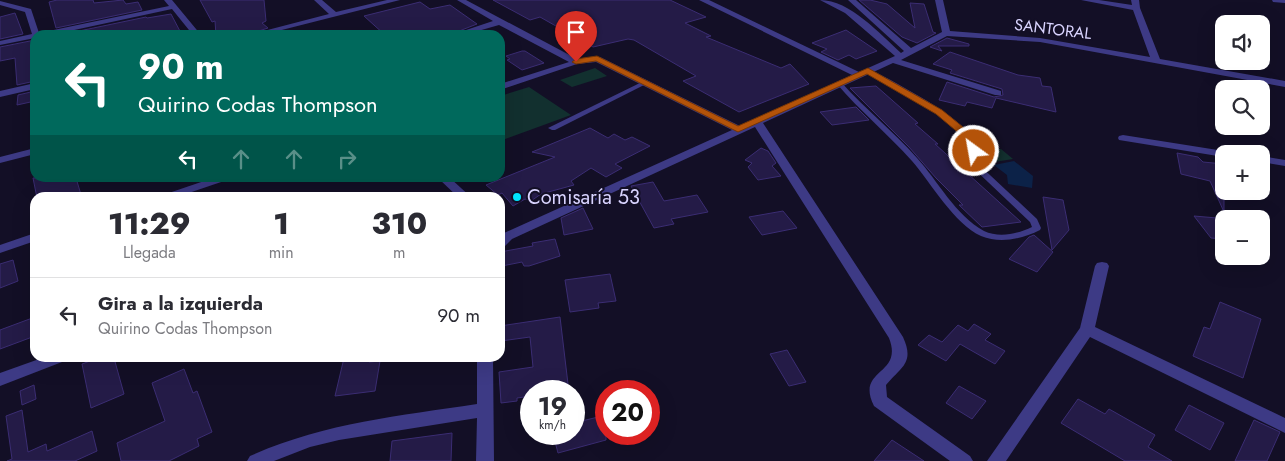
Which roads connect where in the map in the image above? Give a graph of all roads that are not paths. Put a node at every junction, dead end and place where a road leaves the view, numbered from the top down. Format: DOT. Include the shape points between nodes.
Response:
graph roads {
  1 [pos="318,0"];
  2 [pos="396,0"];
  3 [pos="461,0"];
  4 [pos="703,0"];
  5 [pos="824,0"];
  6 [pos="852,0"];
  7 [pos="939,0"];
  8 [pos="1085,0"];
  9 [pos="1276,0"];
  10 [pos="1285,1"];
  11 [pos="0,4"];
  12 [pos="171,4"];
  13 [pos="1136,4"];
  14 [pos="335,15"];
  15 [pos="500,22"];
  16 [pos="35,30"];
  17 [pos="59,30"];
  18 [pos="193,30"];
  19 [pos="273,30"];
  20 [pos="472,30"];
  21 [pos="946,33"];
  22 [pos="30,37"];
  23 [pos="0,43"];
  24 [pos="901,56"];
  25 [pos="1156,61"];
  26 [pos="576,62"];
  27 [pos="863,73"];
  28 [pos="646,82"];
  29 [pos="839,83"];
  30 [pos="1285,84"];
  31 [pos="505,85"];
  32 [pos="30,87"];
  33 [pos="998,93"];
  34 [pos="0,94"];
  35 [pos="757,121"];
  36 [pos="552,128"];
  37 [pos="738,129"];
  38 [pos="1123,138"];
  39 [pos="30,152"];
  40 [pos="1215,153"];
  41 [pos="0,160"];
  42 [pos="1270,160"];
  43 [pos="1285,163"];
  44 [pos="210,182"];
  45 [pos="448,182"];
  46 [pos="179,192"];
  47 [pos="459,192"];
  48 [pos="505,235"];
  49 [pos="30,239"];
  50 [pos="0,249"];
  51 [pos="1102,266"];
  52 [pos="1087,329"];
  53 [pos="47,362"];
  54 [pos="485,362"];
  55 [pos="0,380"];
  56 [pos="485,410"];
  57 [pos="1285,426"];
  58 [pos="256,461"];
  59 [pos="485,461"];
  60 [pos="964,461"];
  61 [pos="996,461"];
  1 -- 14 [label="street"];
  2 -- 14 [label="street"];
  3 -- 15 [label="street"];
  4 -- 27 [label="street"];
  5 -- 24 [label="street" via="848,11"];
  6 -- 24 [label="street"];
  7 -- 21 [label="street"];
  8 -- 13 [label="street"];
  9 -- 10 [label="street"];
  11 -- 16 [label="street" via="28,11"];
  12 -- 17 [label="street"];
  12 -- 18 [label="street"];
  13 -- 25 [label="street"];
  14 -- 19 [label="street"];
  15 -- 20 [label="street"];
  15 -- 26 [label="street"];
  21 -- 24 [label="street"];
  21 -- 25 [label="street, SANTORAL" via="1040,40"];
  22 -- 23 [label="street"];
  24 -- 27 [label="street"];
  24 -- 33 [label="street"];
  25 -- 30 [label="street, SANTORAL"];
  26 -- 28 [label="street" via="597,59"];
  26 -- 31 [label="street"];
  27 -- 29 [label="street"];
  27 -- 29 [label="lane" via="939,112 971,138 976,145 970,158 972,162 1034,221 1037,228 1028,234 997,237 983,234 968,224 914,158"];
  28 -- 36 [label="lane"];
  28 -- 37 [label="street"];
  29 -- 35 [label="street"];
  32 -- 34 [label="street"];
  35 -- 37 [label="street"];
  35 -- 60 [label="street" via="896,337 901,352 899,362 879,382 876,391 880,401"];
  37 -- 48 [label="street"];
  38 -- 40 [label="street"];
  39 -- 41 [label="street"];
  42 -- 43 [label="street"];
  44 -- 46 [label="street"];
  45 -- 47 [label="street"];
  49 -- 50 [label="street"];
  51 -- 52 [label="street"];
  52 -- 57 [label="street"];
  52 -- 61 [label="street"];
  53 -- 55 [label="street"];
  54 -- 56 [label="street"];
  56 -- 58 [label="street" via="324,435"];
  56 -- 59 [label="street"];
}
